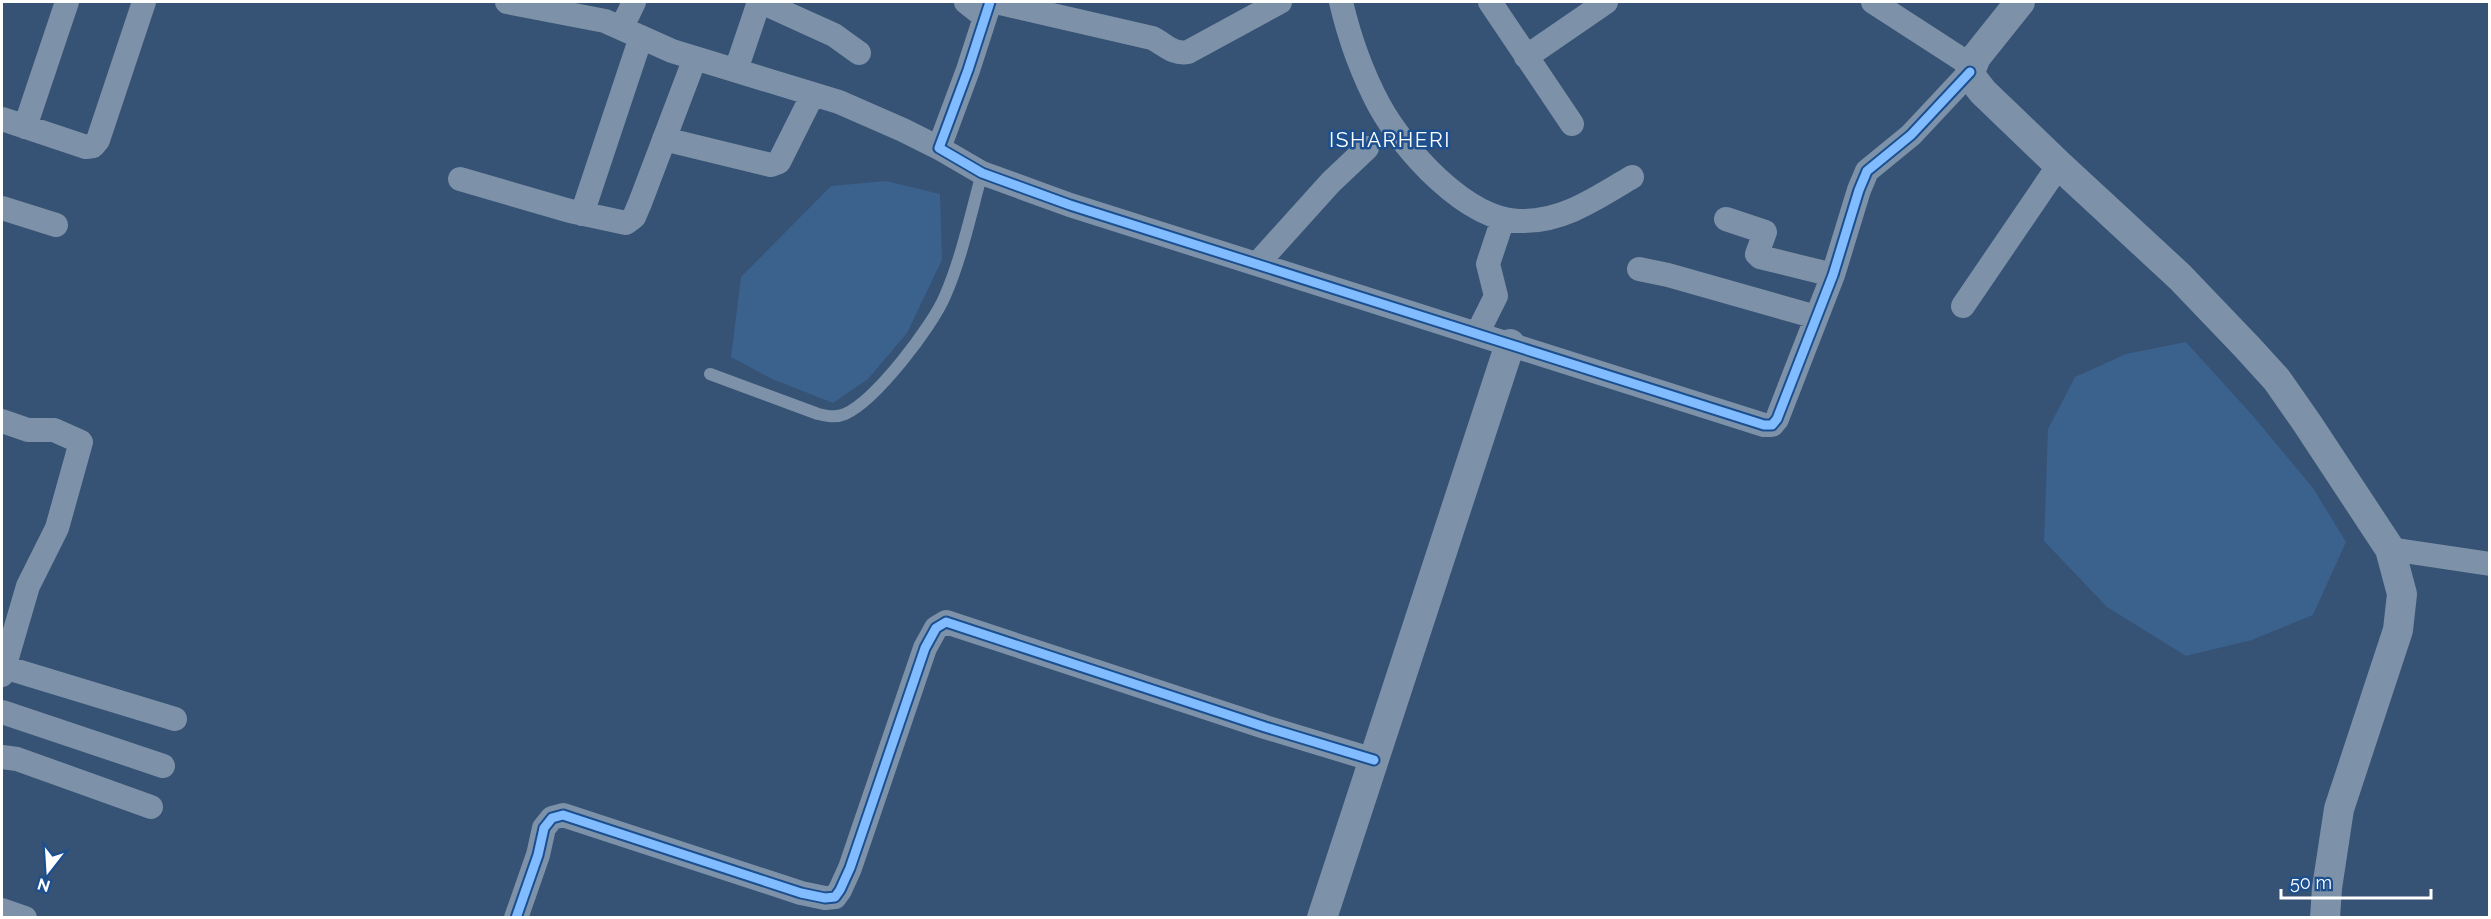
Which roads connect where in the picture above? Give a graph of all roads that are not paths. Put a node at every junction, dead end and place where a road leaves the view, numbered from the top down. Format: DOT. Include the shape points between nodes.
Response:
graph roads {
  1 [pos="67,2"];
  2 [pos="144,2"];
  3 [pos="507,2"];
  4 [pos="760,2"];
  5 [pos="966,2"];
  6 [pos="1280,2"];
  7 [pos="1341,2"];
  8 [pos="1490,2"];
  9 [pos="1606,2"];
  10 [pos="1873,2"];
  11 [pos="2020,2"];
  12 [pos="991,7"];
  13 [pos="630,16"];
  14 [pos="859,53"];
  15 [pos="1526,57"];
  16 [pos="695,58"];
  17 [pos="1971,69"];
  18 [pos="736,70"];
  19 [pos="813,94"];
  20 [pos="2,119"];
  21 [pos="1572,124"];
  22 [pos="25,127"];
  23 [pos="664,139"];
  24 [pos="939,148"];
  25 [pos="1367,148"];
  26 [pos="2059,165"];
  27 [pos="982,172"];
  28 [pos="1632,177"];
  29 [pos="460,179"];
  30 [pos="2,208"];
  31 [pos="582,214"];
  32 [pos="1503,219"];
  33 [pos="1726,219"];
  34 [pos="56,225"];
  35 [pos="1257,264"];
  36 [pos="1639,269"];
  37 [pos="1833,275"];
  38 [pos="1963,306"];
  39 [pos="1816,317"];
  40 [pos="1477,334"];
  41 [pos="1510,344"];
  42 [pos="710,374"];
  43 [pos="4,429"];
  44 [pos="2390,549"];
  45 [pos="2490,564"];
  46 [pos="3,671"];
  47 [pos="2,712"];
  48 [pos="175,719"];
  49 [pos="2,757"];
  50 [pos="1374,760"];
  51 [pos="163,766"];
  52 [pos="151,807"];
  53 [pos="2,910"];
  54 [pos="25,918"];
  55 [pos="516,918"];
  56 [pos="1322,918"];
  57 [pos="2325,918"];
  1 -- 22 [label="street"];
  2 -- 22 [label="street" via="93,146"];
  3 -- 13 [label="street" via="605,21"];
  4 -- 14 [label="street" via="834,34"];
  4 -- 18 [label="street"];
  5 -- 12 [label="street"];
  6 -- 12 [label="street" via="1181,54 1152,38"];
  7 -- 32 [label="street" via="1346,25 1379,105 1407,143 1433,175 1464,201"];
  8 -- 15 [label="street"];
  9 -- 15 [label="street"];
  10 -- 17 [label="street"];
  11 -- 17 [label="street" via="1976,57"];
  12 -- 24 [label="street"];
  13 -- 16 [label="street" via="672,51"];
  13 -- 31 [label="street"];
  15 -- 21 [label="street"];
  16 -- 18 [label="street"];
  16 -- 23 [label="street"];
  17 -- 26 [label="street" via="1972,78 1983,92"];
  17 -- 37 [label="street" via="1911,135 1867,171"];
  18 -- 19 [label="street"];
  19 -- 23 [label="street" via="779,162 771,165"];
  19 -- 24 [label="street" via="878,118"];
  20 -- 22 [label="street"];
  23 -- 31 [label="street" via="634,217 626,223"];
  24 -- 27 [label="street"];
  25 -- 35 [label="street"];
  26 -- 38 [label="street"];
  26 -- 44 [label="street" via="2180,278 2270,371"];
  27 -- 35 [label="street" via="1070,205"];
  27 -- 42 [label="lane" via="945,297 915,345 878,388 846,414 818,414"];
  28 -- 32 [label="street" via="1581,208 1549,219"];
  29 -- 31 [label="street"];
  30 -- 34 [label="street"];
  32 -- 40 [label="street" via="1488,264 1496,296"];
  33 -- 37 [label="street" via="1766,232 1758,250 1760,257"];
  35 -- 40 [label="street"];
  36 -- 39 [label="street"];
  37 -- 39 [label="street"];
  39 -- 41 [label="street" via="1777,419 1764,426"];
  40 -- 41 [label="street"];
  41 -- 50 [label="street"];
  43 -- 46 [label="street" via="61,432 77,438 81,446 57,528 28,586"];
  44 -- 45 [label="street"];
  44 -- 57 [label="street" via="2402,594 2398,630 2339,810"];
  46 -- 48 [label="street"];
  47 -- 51 [label="street"];
  49 -- 52 [label="street"];
  50 -- 55 [label="street" via="946,622 936,628 925,648 849,868 835,897 801,893 563,815 552,818 544,828"];
  50 -- 56 [label="street"];
  53 -- 54 [label="street"];
}
